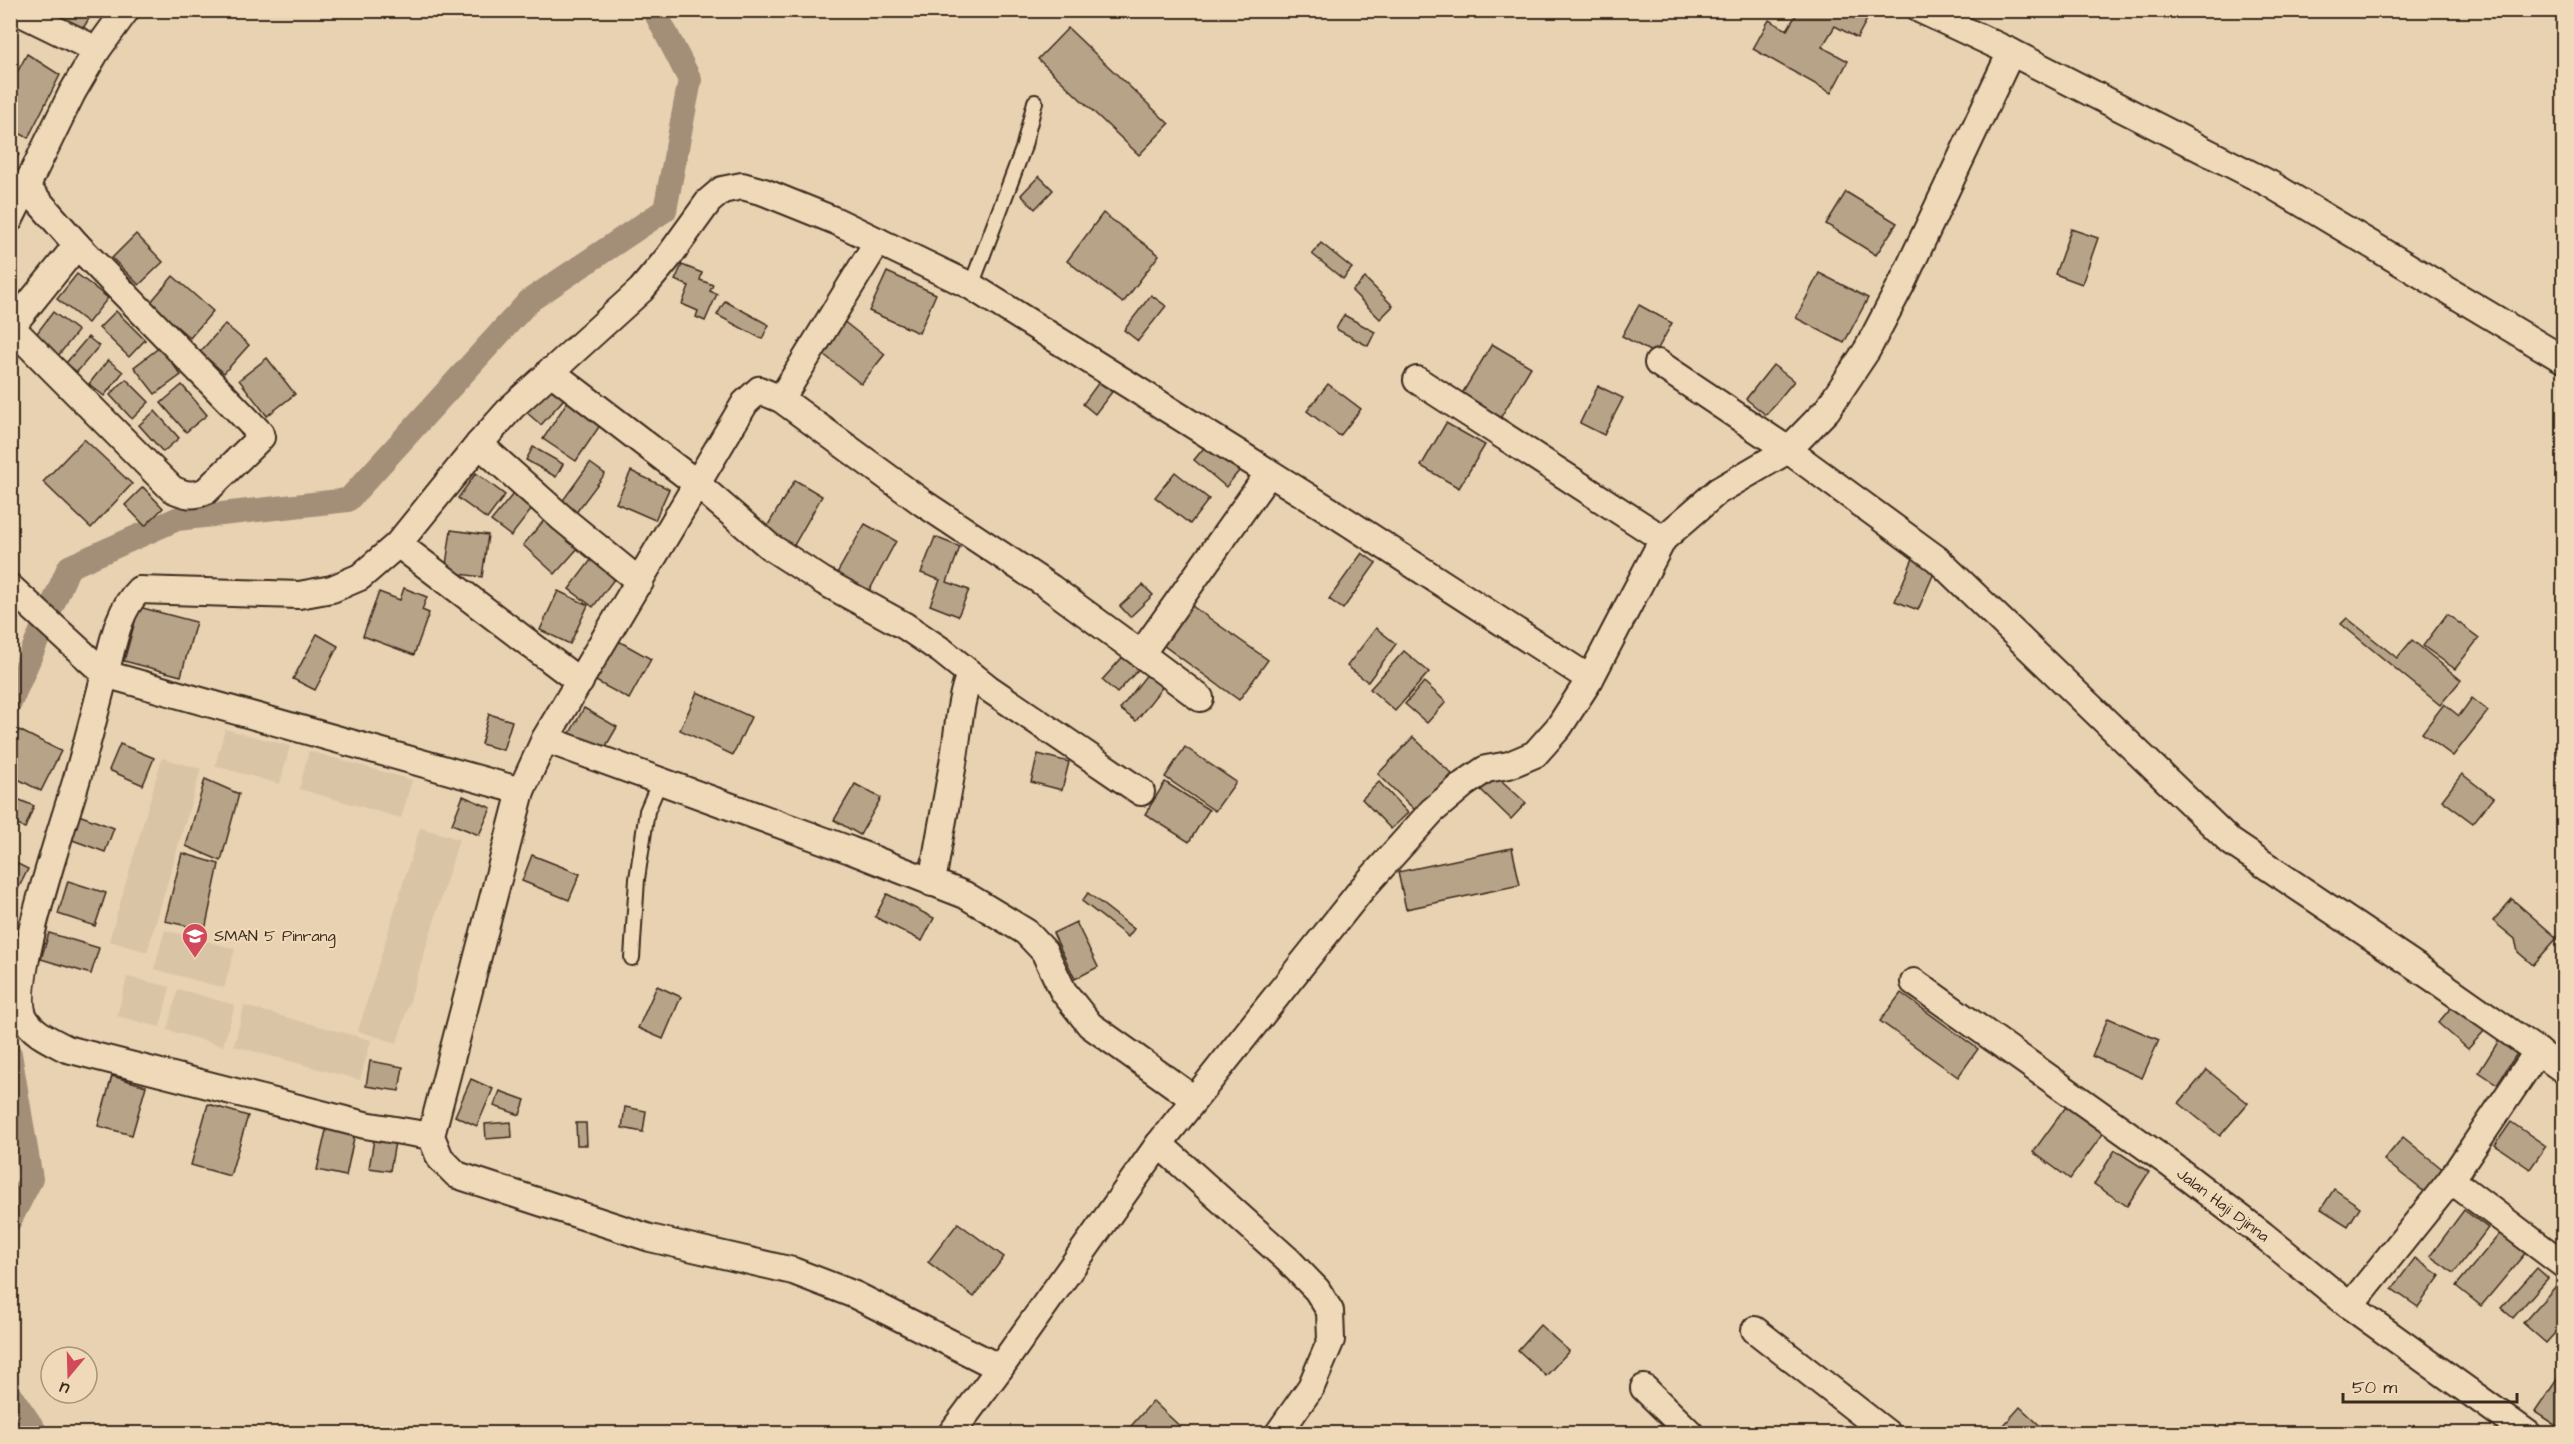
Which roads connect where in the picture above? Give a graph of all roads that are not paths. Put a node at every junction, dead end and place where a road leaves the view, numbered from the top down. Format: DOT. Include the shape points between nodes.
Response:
graph roads {
  1 [pos="15,10"];
  2 [pos="126,10"];
  3 [pos="1921,10"];
  4 [pos="97,50"];
  5 [pos="2011,52"];
  6 [pos="1035,102"];
  7 [pos="26,188"];
  8 [pos="10,219"];
  9 [pos="878,241"];
  10 [pos="77,245"];
  11 [pos="970,286"];
  12 [pos="11,328"];
  13 [pos="2564,360"];
  14 [pos="1658,363"];
  15 [pos="550,371"];
  16 [pos="1417,380"];
  17 [pos="781,399"];
  18 [pos="479,444"];
  19 [pos="1788,450"];
  20 [pos="1269,473"];
  21 [pos="696,483"];
  22 [pos="1663,539"];
  23 [pos="398,544"];
  24 [pos="640,582"];
  25 [pos="10,587"];
  26 [pos="1141,654"];
  27 [pos="105,674"];
  28 [pos="970,674"];
  29 [pos="1590,679"];
  30 [pos="580,682"];
  31 [pos="1200,698"];
  32 [pos="545,740"];
  33 [pos="660,781"];
  34 [pos="521,791"];
  35 [pos="1141,792"];
  36 [pos="932,883"];
  37 [pos="632,958"];
  38 [pos="1914,982"];
  39 [pos="2538,1051"];
  40 [pos="2564,1070"];
  41 [pos="1194,1100"];
  42 [pos="431,1136"];
  43 [pos="1159,1144"];
  44 [pos="2451,1180"];
  45 [pos="2564,1265"];
  46 [pos="2350,1306"];
  47 [pos="1755,1330"];
  48 [pos="1000,1368"];
  49 [pos="1644,1389"];
  50 [pos="951,1434"];
  51 [pos="1278,1434"];
  52 [pos="1691,1434"];
  53 [pos="1888,1434"];
  54 [pos="2528,1434"];
  1 -- 4 [label="street"];
  2 -- 4 [label="street"];
  3 -- 5 [label="street"];
  4 -- 7 [label="street"];
  5 -- 13 [label="street" via="2270,184"];
  5 -- 19 [label="street" via="1867,350 1827,410"];
  6 -- 11 [label="lane" via="1023,149"];
  7 -- 8 [label="street"];
  7 -- 10 [label="street"];
  9 -- 11 [label="street"];
  9 -- 15 [label="street" via="764,192 742,186 722,190 708,201 641,290"];
  9 -- 17 [label="street"];
  10 -- 12 [label="street"];
  10 -- 12 [label="street" via="261,433 258,442 206,491 185,495 172,489"];
  11 -- 20 [label="street"];
  14 -- 19 [label="street"];
  15 -- 18 [label="street"];
  15 -- 21 [label="street"];
  16 -- 22 [label="street"];
  17 -- 21 [label="street" via="759,390 752,395"];
  17 -- 26 [label="street"];
  18 -- 23 [label="street"];
  18 -- 24 [label="street"];
  19 -- 22 [label="street" via="1718,491"];
  19 -- 39 [label="street" via="1937,559 2231,842"];
  20 -- 26 [label="street"];
  20 -- 29 [label="street"];
  21 -- 24 [label="street"];
  21 -- 28 [label="street" via="769,546 905,626"];
  22 -- 29 [label="street"];
  23 -- 27 [label="street" via="360,577 332,589 299,595 139,590 120,618"];
  23 -- 30 [label="street"];
  24 -- 30 [label="street"];
  25 -- 27 [label="street"];
  26 -- 31 [label="street"];
  27 -- 34 [label="street"];
  27 -- 42 [label="street" via="36,916 20,995 24,1017 42,1037 67,1049 365,1125"];
  28 -- 35 [label="street"];
  28 -- 36 [label="street" via="957,725"];
  29 -- 41 [label="street" via="1559,727 1535,754 1486,769 1432,811 1361,890"];
  30 -- 32 [label="street"];
  32 -- 33 [label="street"];
  32 -- 34 [label="street"];
  33 -- 36 [label="street"];
  33 -- 37 [label="lane" via="647,811 637,879"];
  34 -- 42 [label="street"];
  36 -- 41 [label="street" via="965,895 1026,932 1044,951 1063,991 1090,1025"];
  38 -- 46 [label="street, Jalan Haji Djinna" via="2170,1164"];
  39 -- 40 [label="street"];
  39 -- 44 [label="street"];
  41 -- 43 [label="street"];
  42 -- 48 [label="street" via="440,1158 457,1174 650,1238 793,1271 855,1295"];
  43 -- 48 [label="street"];
  43 -- 51 [label="street" via="1289,1261 1317,1290 1330,1311 1331,1340 1311,1387"];
  44 -- 45 [label="street"];
  44 -- 46 [label="street"];
  46 -- 54 [label="street, Jalan Haji Djinna"];
  47 -- 53 [label="street"];
  48 -- 50 [label="street"];
  49 -- 52 [label="street"];
}
